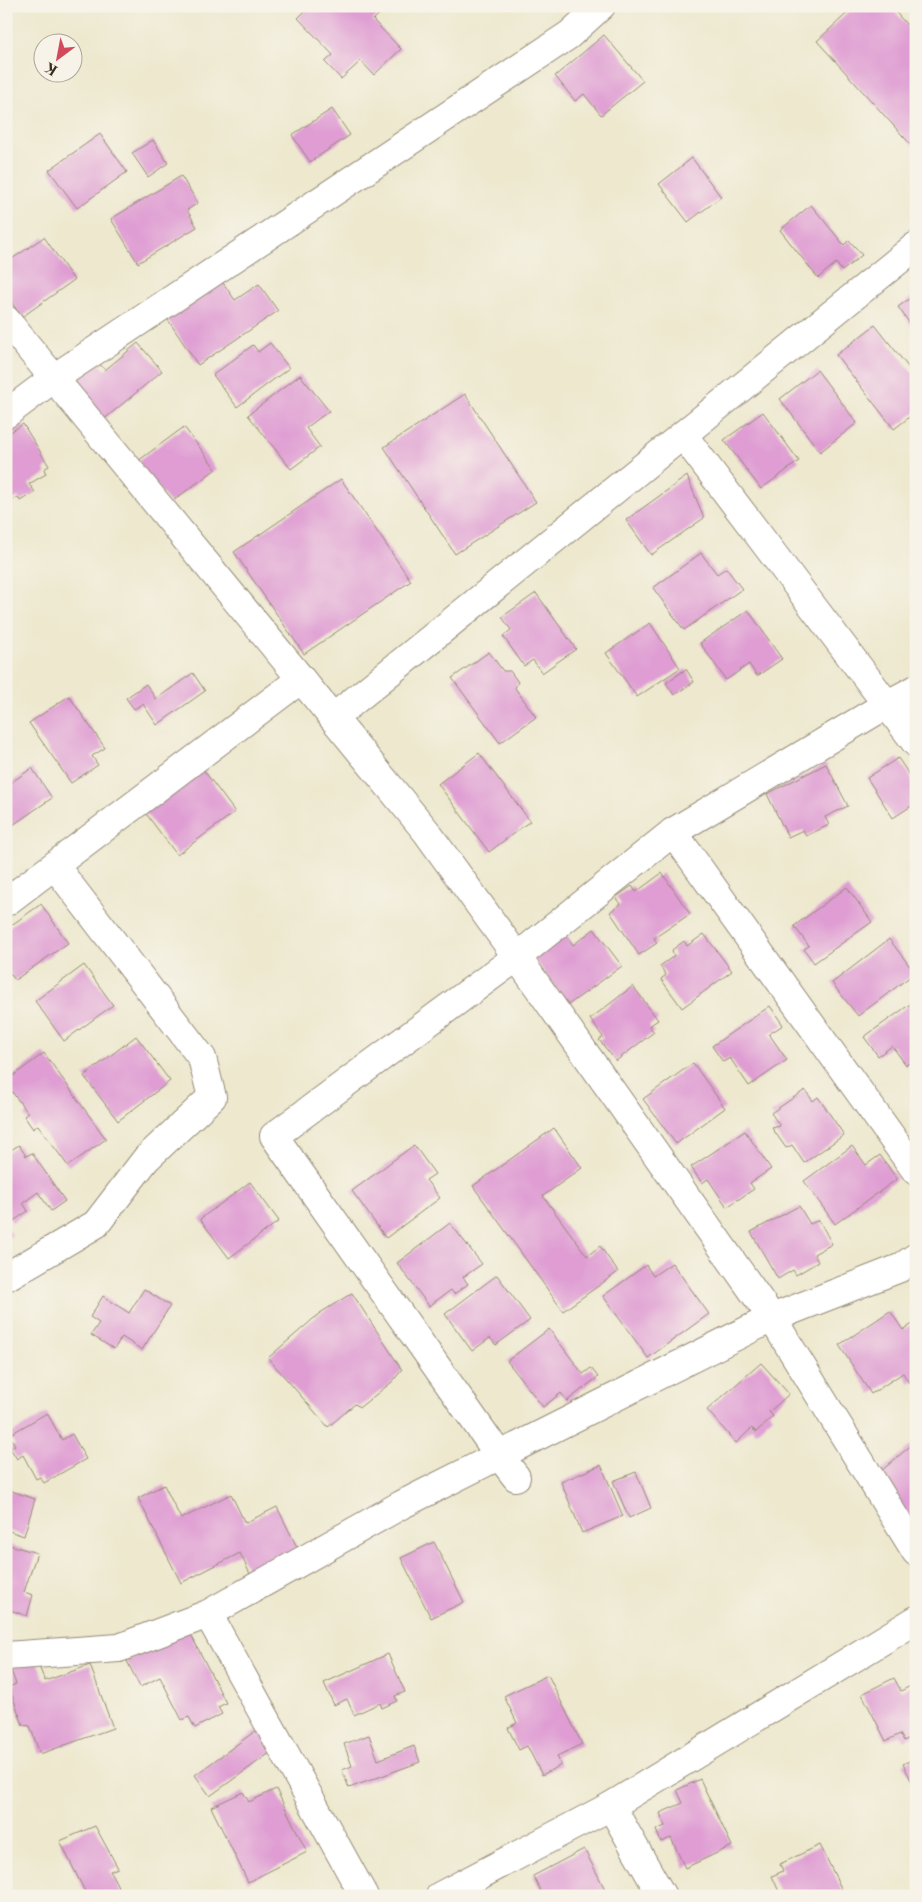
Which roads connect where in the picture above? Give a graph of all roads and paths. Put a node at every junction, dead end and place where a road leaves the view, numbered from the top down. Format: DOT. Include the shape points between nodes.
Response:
graph roads {
  1 [pos="601,6"];
  2 [pos="916,246"];
  3 [pos="6,320"];
  4 [pos="54,378"];
  5 [pos="6,414"];
  6 [pos="683,435"];
  7 [pos="301,679"];
  8 [pos="916,689"];
  9 [pos="886,705"];
  10 [pos="333,718"];
  11 [pos="916,743"];
  12 [pos="673,832"];
  13 [pos="55,866"];
  14 [pos="6,902"];
  15 [pos="517,957"];
  16 [pos="916,1171"];
  17 [pos="916,1257"];
  18 [pos="6,1277"];
  19 [pos="772,1318"];
  20 [pos="499,1456"];
  21 [pos="516,1476"];
  22 [pos="916,1552"];
  23 [pos="208,1614"];
  24 [pos="916,1620"];
  25 [pos="6,1656"];
  26 [pos="611,1806"];
  27 [pos="364,1896"];
  28 [pos="440,1896"];
  29 [pos="662,1896"];
  1 -- 4 [label="street" via="569,35"];
  2 -- 6 [label="street"];
  3 -- 4 [label="street"];
  4 -- 5 [label="street"];
  4 -- 7 [label="street"];
  6 -- 9 [label="street"];
  6 -- 10 [label="street"];
  7 -- 10 [label="street"];
  7 -- 13 [label="street"];
  8 -- 9 [label="street"];
  9 -- 11 [label="street"];
  9 -- 12 [label="street"];
  10 -- 15 [label="street" via="426,831"];
  12 -- 15 [label="street"];
  12 -- 16 [label="street"];
  13 -- 14 [label="street"];
  13 -- 18 [label="street" via="202,1058 212,1097 146,1159 96,1224"];
  15 -- 19 [label="street"];
  15 -- 20 [label="street" via="274,1136"];
  17 -- 19 [label="street" via="900,1268"];
  19 -- 20 [label="street"];
  19 -- 22 [label="street"];
  20 -- 21 [label="street"];
  20 -- 23 [label="street" via="401,1505"];
  23 -- 25 [label="street" via="119,1648"];
  23 -- 27 [label="street"];
  24 -- 26 [label="street"];
  26 -- 28 [label="street"];
  26 -- 29 [label="street"];
}
